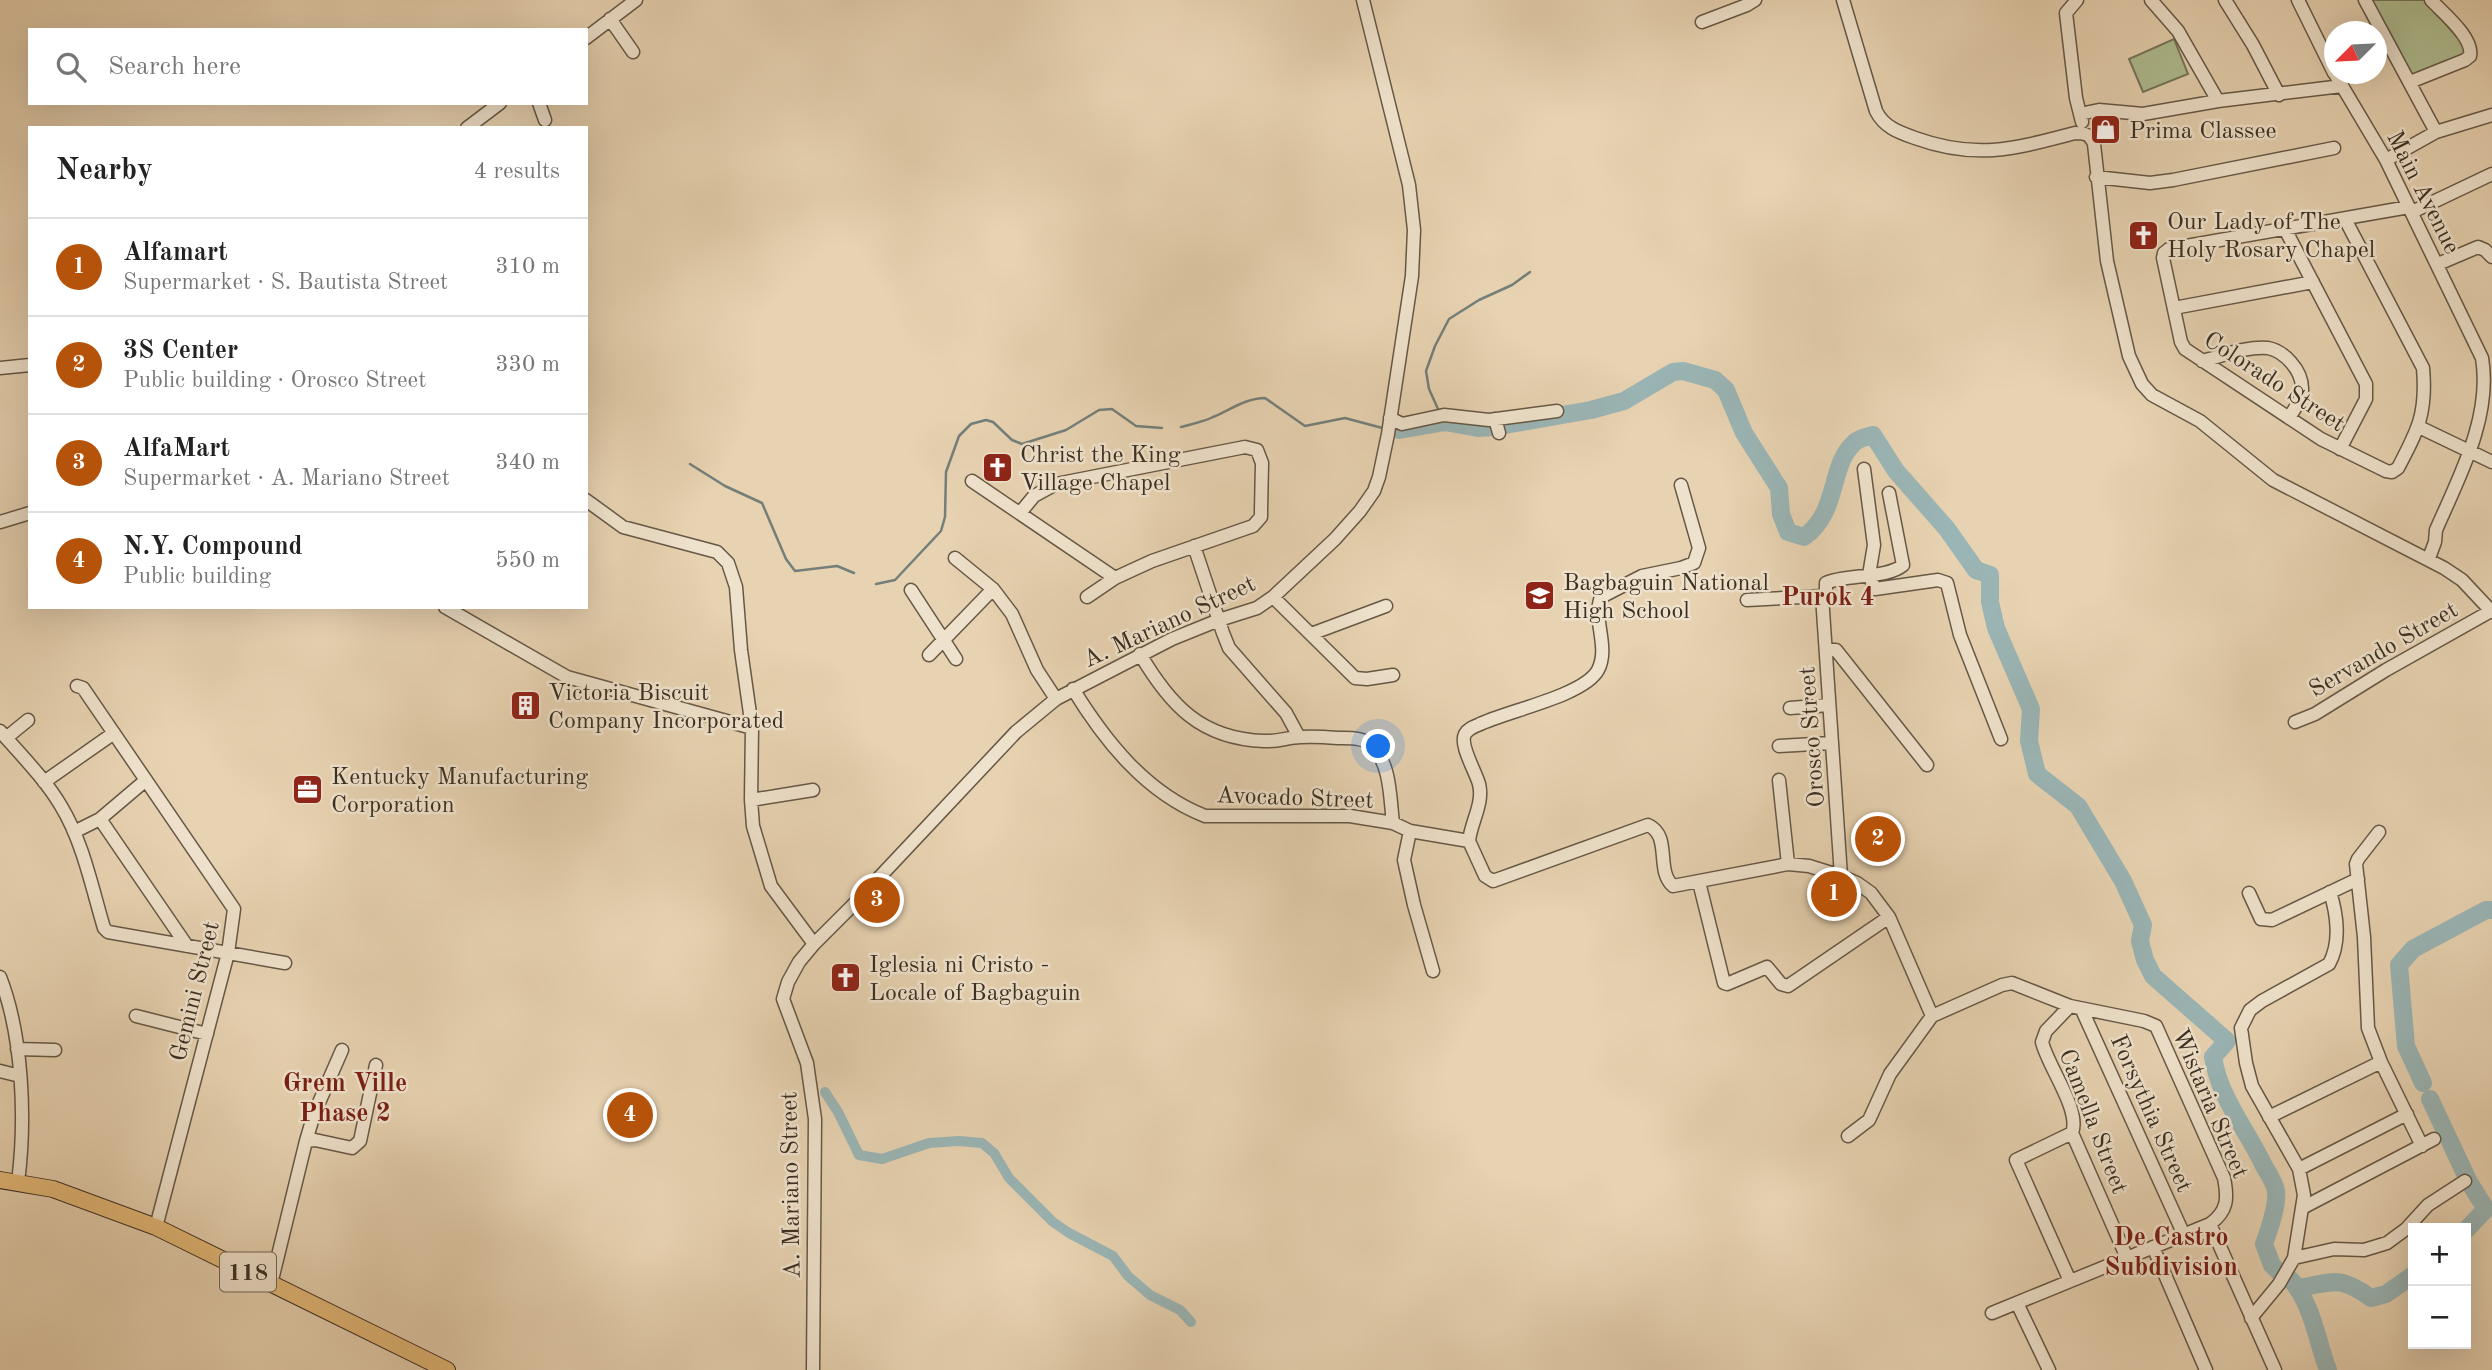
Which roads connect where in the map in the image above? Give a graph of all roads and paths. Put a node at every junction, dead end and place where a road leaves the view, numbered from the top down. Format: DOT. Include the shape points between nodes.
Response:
graph roads {
  1 [pos="636,0"];
  2 [pos="1363,0"];
  3 [pos="1755,0"];
  4 [pos="1843,0"];
  5 [pos="2077,0"];
  6 [pos="2151,0"];
  7 [pos="2225,0"];
  8 [pos="2298,0"];
  9 [pos="2365,0"];
  10 [pos="2431,0"];
  11 [pos="610,19"];
  12 [pos="1702,22"];
  13 [pos="588,36"];
  14 [pos="2324,51"];
  15 [pos="634,52"];
  16 [pos="2410,82"];
  17 [pos="2342,86"];
  18 [pos="2279,94"];
  19 [pos="2218,101"];
  20 [pos="497,105"];
  21 [pos="540,105"];
  22 [pos="2081,114"];
  23 [pos="2492,115"];
  24 [pos="545,120"];
  25 [pos="470,126"];
  26 [pos="2436,132"];
  27 [pos="2084,133"];
  28 [pos="2334,148"];
  29 [pos="2386,160"];
  30 [pos="2492,174"];
  31 [pos="2096,177"];
  32 [pos="2411,209"];
  33 [pos="2346,219"];
  34 [pos="2285,229"];
  35 [pos="2492,257"];
  36 [pos="2438,264"];
  37 [pos="2313,282"];
  38 [pos="2174,308"];
  39 [pos="2202,361"];
  40 [pos="28,365"];
  41 [pos="0,368"];
  42 [pos="1558,411"];
  43 [pos="2289,418"];
  44 [pos="1389,424"];
  45 [pos="2419,427"];
  46 [pos="2340,449"];
  47 [pos="2471,452"];
  48 [pos="2492,462"];
  49 [pos="1864,469"];
  50 [pos="972,481"];
  51 [pos="1681,485"];
  52 [pos="1889,493"];
  53 [pos="588,501"];
  54 [pos="1020,513"];
  55 [pos="28,514"];
  56 [pos="0,522"];
  57 [pos="1194,546"];
  58 [pos="2423,555"];
  59 [pos="955,558"];
  60 [pos="1869,575"];
  61 [pos="1115,579"];
  62 [pos="993,589"];
  63 [pos="911,590"];
  64 [pos="1822,596"];
  65 [pos="1087,597"];
  66 [pos="1273,597"];
  67 [pos="1747,600"];
  68 [pos="1386,606"];
  69 [pos="448,609"];
  70 [pos="2491,612"];
  71 [pos="1219,620"];
  72 [pos="1311,634"];
  73 [pos="944,641"];
  74 [pos="1826,650"];
  75 [pos="929,654"];
  76 [pos="1140,654"];
  77 [pos="956,659"];
  78 [pos="1393,675"];
  79 [pos="77,685"];
  80 [pos="1073,689"];
  81 [pos="1056,699"];
  82 [pos="1829,705"];
  83 [pos="1790,708"];
  84 [pos="29,720"];
  85 [pos="2295,722"];
  86 [pos="752,728"];
  87 [pos="114,733"];
  88 [pos="3,735"];
  89 [pos="1299,737"];
  90 [pos="2001,739"];
  91 [pos="1832,743"];
  92 [pos="1779,746"];
  93 [pos="1927,765"];
  94 [pos="146,780"];
  95 [pos="1779,780"];
  96 [pos="44,782"];
  97 [pos="813,790"];
  98 [pos="751,800"];
  99 [pos="100,819"];
  100 [pos="1393,823"];
  101 [pos="1410,831"];
  102 [pos="74,832"];
  103 [pos="2379,832"];
  104 [pos="1469,841"];
  105 [pos="1788,864"];
  106 [pos="1841,876"];
  107 [pos="2358,879"];
  108 [pos="1699,882"];
  109 [pos="2330,892"];
  110 [pos="2249,893"];
  111 [pos="1889,917"];
  112 [pos="814,944"];
  113 [pos="187,946"];
  114 [pos="228,953"];
  115 [pos="285,962"];
  116 [pos="1433,971"];
  117 [pos="0,977"];
  118 [pos="2076,1008"];
  119 [pos="136,1016"];
  120 [pos="1932,1016"];
  121 [pos="207,1034"];
  122 [pos="17,1049"];
  123 [pos="55,1050"];
  124 [pos="342,1050"];
  125 [pos="2381,1062"];
  126 [pos="376,1065"];
  127 [pos="0,1071"];
  128 [pos="20,1076"];
  129 [pos="2407,1114"];
  130 [pos="2269,1117"];
  131 [pos="2072,1133"];
  132 [pos="1848,1136"];
  133 [pos="2434,1139"];
  134 [pos="306,1141"];
  135 [pos="2422,1146"];
  136 [pos="2299,1169"];
  137 [pos="0,1180"];
  138 [pos="2465,1181"];
  139 [pos="18,1182"];
  140 [pos="2304,1207"];
  141 [pos="2210,1224"];
  142 [pos="156,1227"];
  143 [pos="2183,1235"];
  144 [pos="2152,1247"];
  145 [pos="2127,1258"];
  146 [pos="2294,1258"];
  147 [pos="2070,1281"];
  148 [pos="271,1284"];
  149 [pos="2017,1303"];
  150 [pos="1992,1313"];
  151 [pos="2251,1318"];
  152 [pos="447,1370"];
  153 [pos="813,1370"];
  154 [pos="2049,1370"];
  155 [pos="2206,1370"];
  156 [pos="2275,1370"];
  1 -- 11 [label="street"];
  2 -- 44 [label="street, A. Mariano Street" via="1409,185 1414,230 1412,276"];
  3 -- 12 [label="street"];
  4 -- 27 [label="street" via="1876,111 1893,129 1941,146 1978,151 2015,149"];
  5 -- 22 [label="street" via="2066,13"];
  6 -- 19 [label="street" via="2178,31"];
  7 -- 18 [label="street"];
  8 -- 14 [label="street, Main Avenue"];
  9 -- 16 [label="street"];
  10 -- 16 [label="street" via="2466,37 2470,56"];
  11 -- 13 [label="street"];
  11 -- 15 [label="street"];
  16 -- 26 [label="street"];
  17 -- 18 [label="street"];
  17 -- 29 [label="street, Main Avenue"];
  18 -- 19 [label="street"];
  19 -- 22 [label="street" via="2143,114 2099,110"];
  20 -- 25 [label="street"];
  21 -- 24 [label="street"];
  22 -- 27 [label="street"];
  23 -- 26 [label="street"];
  26 -- 29 [label="street"];
  27 -- 31 [label="street" via="2094,144"];
  28 -- 31 [label="street" via="2150,183"];
  29 -- 32 [label="street, Main Avenue"];
  30 -- 32 [label="street, Colorado Street"];
  31 -- 58 [label="street" via="2118,309 2129,356 2142,384 2152,395 2200,421 2267,476"];
  32 -- 33 [label="street, Colorado Street"];
  32 -- 36 [label="street, Main Avenue"];
  33 -- 34 [label="street, Colorado Street"];
  33 -- 45 [label="street" via="2423,368"];
  34 -- 37 [label="street"];
  34 -- 38 [label="street, Colorado Street" via="2166,250 2163,258"];
  35 -- 36 [label="street" via="2478,247"];
  36 -- 47 [label="street, Main Avenue" via="2486,373 2485,407"];
  37 -- 38 [label="street"];
  37 -- 46 [label="street" via="2368,391"];
  38 -- 39 [label="street, Colorado Street" via="2181,342"];
  39 -- 43 [label="street, Colorado Street"];
  39 -- 43 [label="street" via="2250,349 2281,353 2291,362 2302,388"];
  40 -- 41 [label="street"];
  42 -- 44 [label="street" via="1542,420 1497,425 1444,415"];
  43 -- 46 [label="street, Colorado Street"];
  44 -- 66 [label="street, A. Mariano Street" via="1374,491 1335,538"];
  45 -- 46 [label="street, Colorado Street" via="2392,472"];
  45 -- 47 [label="street"];
  47 -- 48 [label="street"];
  47 -- 58 [label="street, Main Avenue"];
  49 -- 60 [label="street" via="1874,545"];
  50 -- 54 [label="street"];
  51 -- 104 [label="street" via="1699,548 1694,563 1642,576 1601,597 1601,662 1581,686 1491,718 1464,735 1480,785"];
  52 -- 60 [label="street" via="1903,565"];
  53 -- 86 [label="street" via="623,527 717,552 728,563 736,587"];
  54 -- 57 [label="street" via="1034,496 1056,484 1251,447 1257,450 1262,463 1258,522"];
  54 -- 61 [label="street"];
  55 -- 56 [label="street"];
  57 -- 61 [label="street"];
  57 -- 71 [label="street"];
  58 -- 70 [label="street" via="2462,580"];
  59 -- 62 [label="street"];
  60 -- 64 [label="street" via="1826,583"];
  60 -- 90 [label="street" via="1875,589 1938,580 1947,583 1960,635"];
  61 -- 65 [label="street"];
  62 -- 73 [label="street"];
  62 -- 81 [label="street" via="1012,614 1037,670"];
  63 -- 73 [label="street"];
  64 -- 67 [label="street"];
  64 -- 74 [label="street, Orosco Street"];
  66 -- 71 [label="street, A. Mariano Street"];
  66 -- 72 [label="street"];
  68 -- 72 [label="street"];
  69 -- 86 [label="street" via="566,677"];
  70 -- 85 [label="street, Servando Street"];
  71 -- 76 [label="street, A. Mariano Street"];
  71 -- 89 [label="street" via="1230,648 1286,713"];
  72 -- 78 [label="street" via="1355,677"];
  73 -- 75 [label="street"];
  73 -- 77 [label="street"];
  74 -- 82 [label="street, Orosco Street"];
  74 -- 93 [label="street" via="1836,650"];
  76 -- 80 [label="street, A. Mariano Street"];
  76 -- 89 [label="street" via="1168,696 1213,732 1265,741"];
  79 -- 87 [label="street, Gemini Street"];
  80 -- 81 [label="street, A. Mariano Street"];
  80 -- 100 [label="street, Avocado Street" via="1119,756 1155,787 1198,813 1224,818 1336,815"];
  81 -- 112 [label="street, A. Mariano Street" via="1016,732"];
  82 -- 83 [label="street"];
  82 -- 91 [label="street, Orosco Street"];
  84 -- 88 [label="street"];
  86 -- 98 [label="street"];
  87 -- 94 [label="street, Gemini Street"];
  87 -- 96 [label="street"];
  88 -- 96 [label="street"];
  89 -- 100 [label="street" via="1360,738 1373,746 1390,789"];
  91 -- 92 [label="street"];
  91 -- 106 [label="street, Orosco Street"];
  94 -- 99 [label="street"];
  94 -- 114 [label="street, Gemini Street" via="230,900 235,917"];
  95 -- 105 [label="street"];
  96 -- 102 [label="street"];
  97 -- 98 [label="street"];
  98 -- 112 [label="street" via="753,826 771,886"];
  99 -- 102 [label="street"];
  99 -- 113 [label="street"];
  100 -- 101 [label="street, Avocado Street"];
  101 -- 104 [label="street, Avocado Street"];
  101 -- 116 [label="street" via="1404,860"];
  102 -- 113 [label="street" via="104,928"];
  103 -- 107 [label="street" via="2358,859"];
  104 -- 108 [label="street" via="1485,876 1493,881 1648,825 1660,836 1669,883"];
  105 -- 106 [label="street"];
  105 -- 108 [label="street"];
  106 -- 111 [label="street" via="1871,893"];
  107 -- 109 [label="street"];
  107 -- 125 [label="street" via="2368,1028"];
  108 -- 111 [label="street" via="1727,984 1767,967 1781,985 1788,986"];
  109 -- 110 [label="street" via="2272,920 2261,919"];
  109 -- 130 [label="street" via="2336,924 2329,964 2262,1001 2250,1010 2241,1028 2252,1086"];
  111 -- 120 [label="street"];
  112 -- 153 [label="street, A. Mariano Street" via="792,974 783,999 807,1063 815,1119"];
  113 -- 114 [label="street"];
  114 -- 115 [label="street"];
  114 -- 121 [label="street, Gemini Street"];
  117 -- 122 [label="street"];
  118 -- 120 [label="street" via="2012,983"];
  118 -- 131 [label="street, Camella Street" via="2046,1031 2042,1042 2072,1111"];
  118 -- 141 [label="street, Wistaria Street" via="2156,1026 2224,1178 2225,1210"];
  118 -- 143 [label="street, Forsythia Street"];
  119 -- 121 [label="street"];
  120 -- 132 [label="street" via="1890,1074 1869,1120"];
  121 -- 142 [label="street, Gemini Street"];
  122 -- 123 [label="street"];
  122 -- 128 [label="street"];
  124 -- 134 [label="street"];
  125 -- 129 [label="street"];
  125 -- 130 [label="street"];
  126 -- 134 [label="street" via="360,1141 352,1149"];
  127 -- 128 [label="street"];
  128 -- 139 [label="street"];
  129 -- 135 [label="street"];
  129 -- 136 [label="street"];
  130 -- 136 [label="street"];
  131 -- 145 [label="street, Camella Street"];
  131 -- 147 [label="street" via="2015,1160"];
  133 -- 135 [label="street"];
  134 -- 148 [label="street"];
  135 -- 140 [label="street"];
  136 -- 140 [label="street"];
  137 -- 139 [label="main road, 118"];
  138 -- 146 [label="street" via="2428,1205 2387,1243 2364,1251 2334,1249"];
  139 -- 142 [label="main road, 118" via="53,1189"];
  140 -- 146 [label="street"];
  141 -- 143 [label="street"];
  141 -- 151 [label="street"];
  142 -- 148 [label="main road, 118"];
  143 -- 144 [label="street"];
  144 -- 145 [label="street"];
  144 -- 155 [label="street"];
  145 -- 147 [label="street"];
  146 -- 151 [label="street"];
  147 -- 149 [label="street"];
  148 -- 152 [label="main road, 118"];
  149 -- 150 [label="street"];
  149 -- 154 [label="street"];
  151 -- 156 [label="street"];
}
